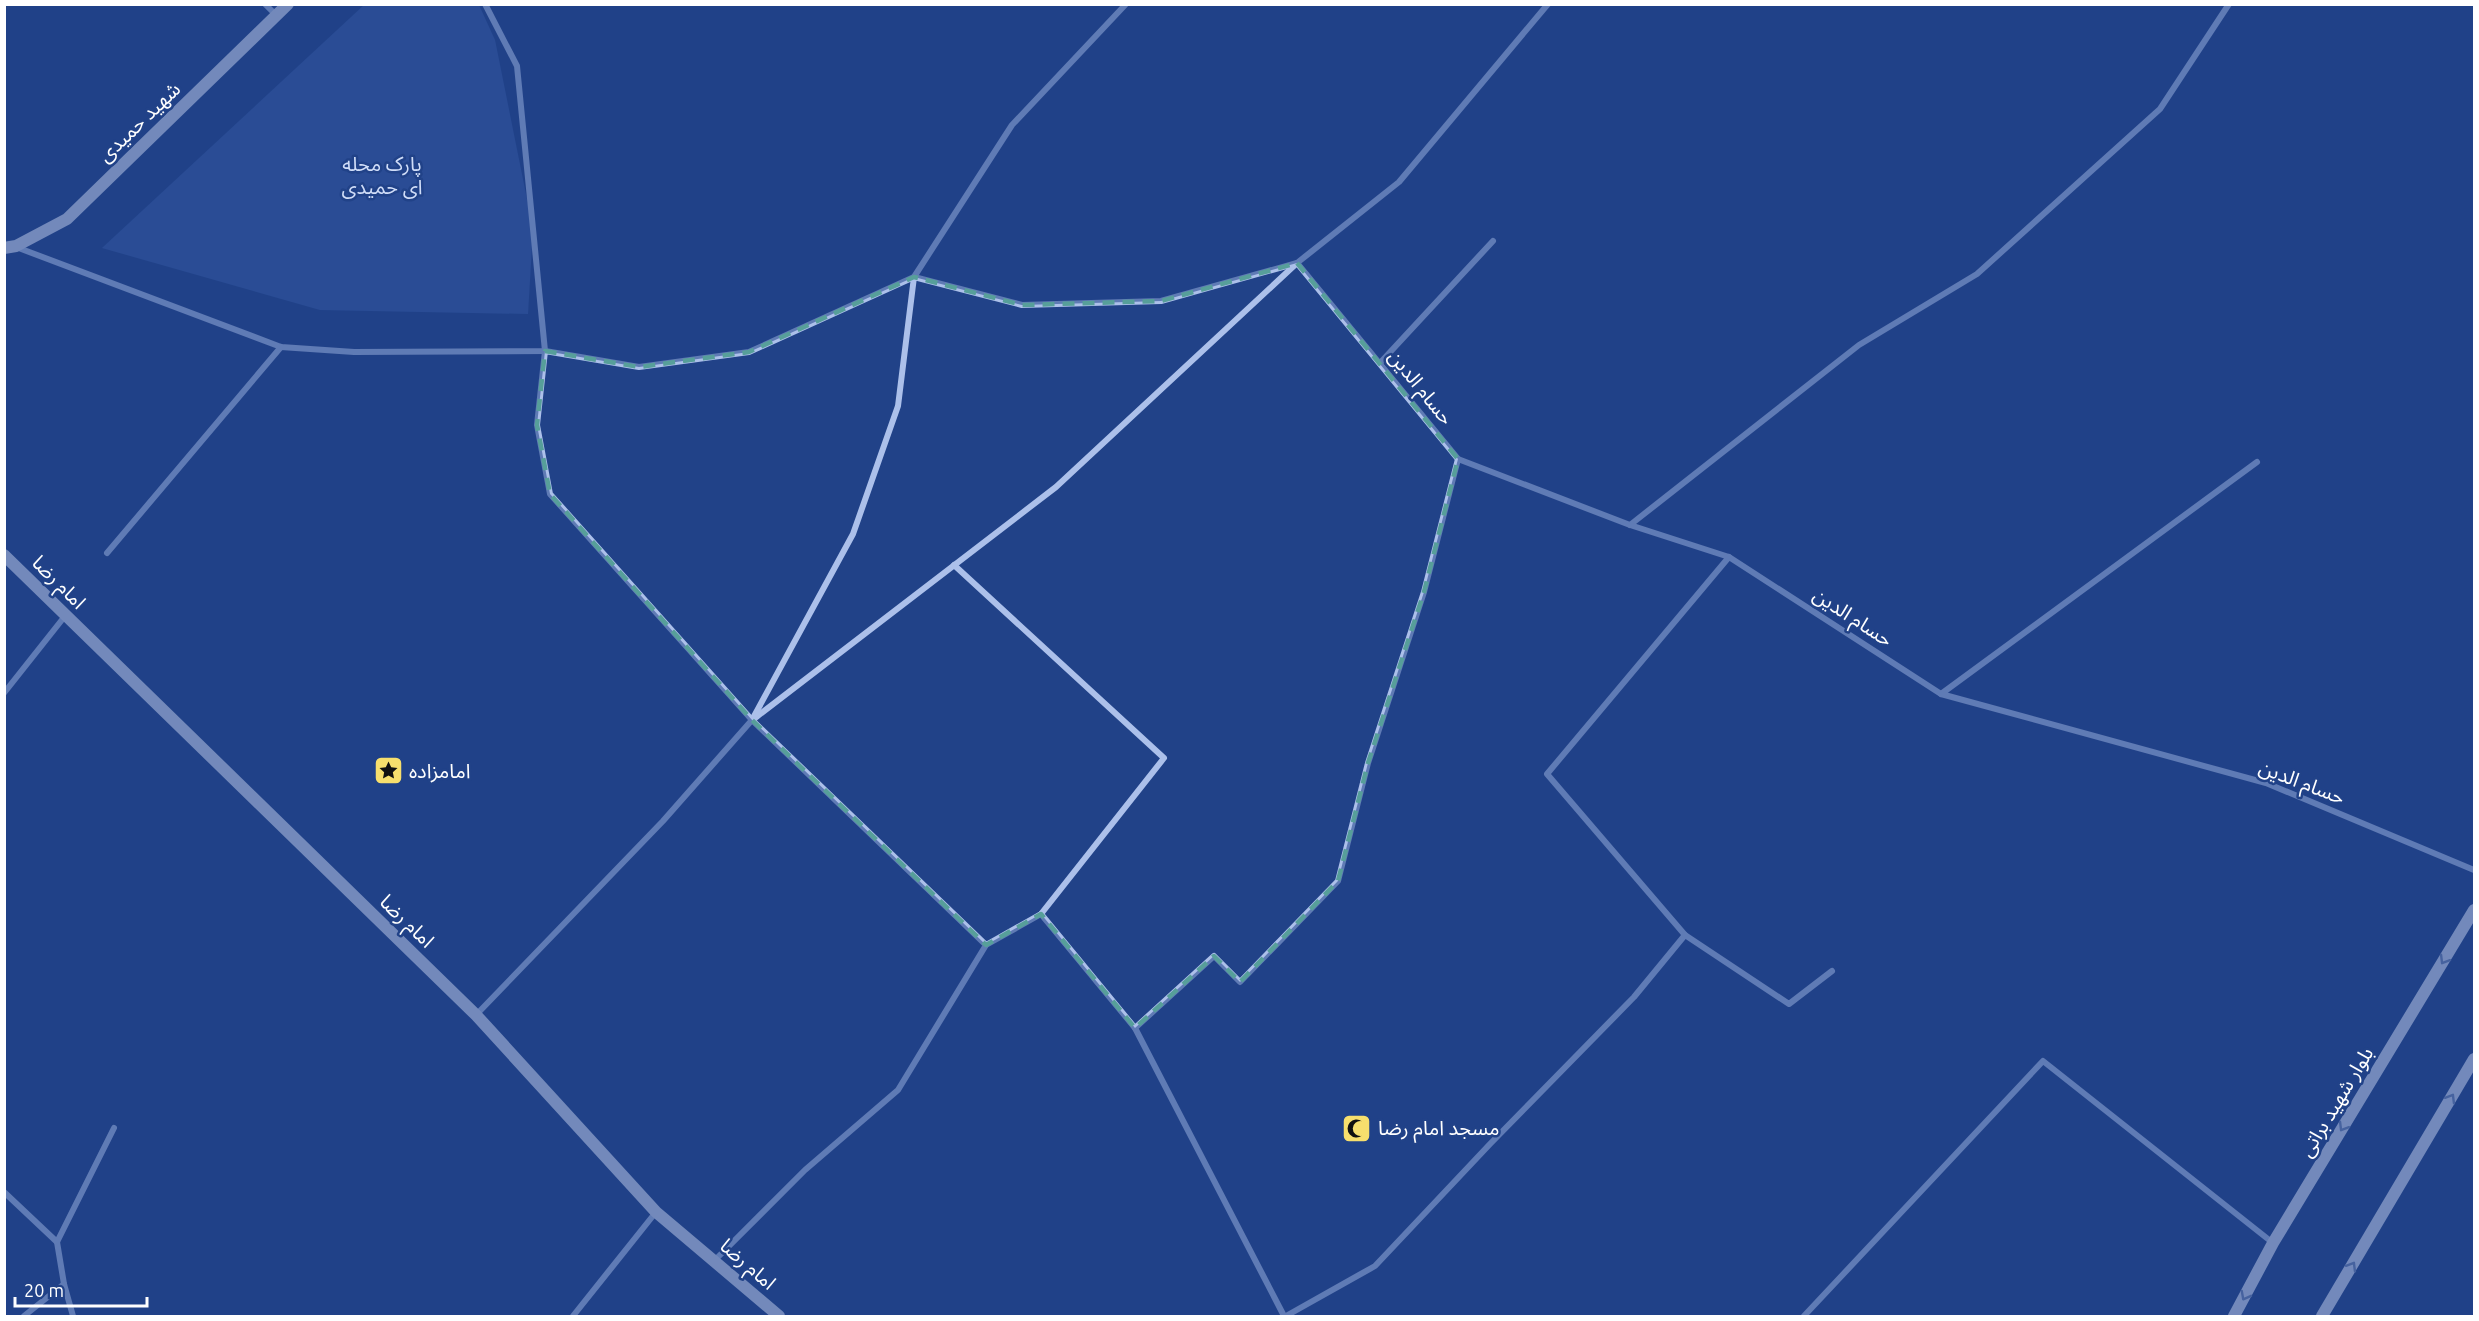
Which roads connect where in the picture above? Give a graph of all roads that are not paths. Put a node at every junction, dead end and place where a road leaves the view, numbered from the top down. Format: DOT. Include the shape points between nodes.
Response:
graph roads {
  1 [pos="264,4"];
  2 [pos="288,4"];
  3 [pos="485,4"];
  4 [pos="1126,4"];
  5 [pos="1548,4"];
  6 [pos="2229,4"];
  7 [pos="277,16"];
  8 [pos="1493,241"];
  9 [pos="10,247"];
  10 [pos="1297,263"];
  11 [pos="914,277"];
  12 [pos="281,347"];
  13 [pos="545,351"];
  14 [pos="1380,363"];
  15 [pos="1458,459"];
  16 [pos="2256,462"];
  17 [pos="1630,525"];
  18 [pos="107,553"];
  19 [pos="4,555"];
  20 [pos="1729,557"];
  21 [pos="954,565"];
  22 [pos="65,616"];
  23 [pos="4,693"];
  24 [pos="1941,694"];
  25 [pos="752,720"];
  26 [pos="2475,870"];
  27 [pos="2475,910"];
  28 [pos="1041,914"];
  29 [pos="1685,935"];
  30 [pos="986,945"];
  31 [pos="1832,971"];
  32 [pos="476,1016"];
  33 [pos="1135,1028"];
  34 [pos="2475,1059"];
  35 [pos="114,1128"];
  36 [pos="4,1192"];
  37 [pos="656,1212"];
  38 [pos="57,1242"];
  39 [pos="2273,1243"];
  40 [pos="714,1262"];
  41 [pos="64,1284"];
  42 [pos="24,1317"];
  43 [pos="73,1317"];
  44 [pos="573,1317"];
  45 [pos="779,1317"];
  46 [pos="1285,1317"];
  47 [pos="1804,1317"];
  48 [pos="2234,1317"];
  49 [pos="2322,1317"];
  1 -- 7 [label="street"];
  2 -- 7 [label="main road, شهید حمیدی"];
  3 -- 13 [label="street" via="517,66"];
  4 -- 11 [label="street" via="1012,125"];
  5 -- 10 [label="street" via="1398,182"];
  6 -- 17 [label="street" via="2160,109 1977,274 1859,345"];
  7 -- 9 [label="main road, شهید حمیدی" via="67,219"];
  8 -- 14 [label="street"];
  9 -- 12 [label="street"];
  10 -- 11 [label="street" via="1161,301 1022,305"];
  10 -- 14 [label="street, حسام الدین"];
  10 -- 21 [label="street" via="1056,487"];
  11 -- 13 [label="street" via="749,352 639,367"];
  11 -- 25 [label="street" via="898,406 853,534"];
  12 -- 13 [label="street" via="354,352"];
  12 -- 18 [label="street"];
  13 -- 25 [label="street" via="537,425 550,494"];
  14 -- 15 [label="street, حسام الدین"];
  15 -- 17 [label="street, حسام الدین"];
  15 -- 33 [label="street" via="1424,592 1368,763 1338,881 1240,982 1214,956"];
  16 -- 24 [label="street"];
  17 -- 20 [label="street, حسام الدین"];
  19 -- 22 [label="main road, امام رضا"];
  20 -- 24 [label="street, حسام الدین"];
  20 -- 29 [label="street" via="1547,774"];
  21 -- 25 [label="street"];
  21 -- 28 [label="street" via="1164,758"];
  22 -- 23 [label="street"];
  22 -- 32 [label="main road, امام رضا"];
  24 -- 26 [label="street, حسام الدین" via="2266,783"];
  25 -- 30 [label="street"];
  25 -- 32 [label="street" via="663,821"];
  27 -- 39 [label="main road, بلوار شهید براتی, one-way"];
  28 -- 30 [label="street"];
  28 -- 33 [label="street"];
  29 -- 31 [label="street" via="1789,1004"];
  29 -- 46 [label="street" via="1634,997 1375,1266"];
  30 -- 40 [label="street" via="898,1090 805,1170"];
  32 -- 37 [label="main road, امام رضا"];
  33 -- 46 [label="street"];
  49 -- 34 [label="main road, one-way"];
  35 -- 38 [label="street"];
  36 -- 38 [label="street"];
  37 -- 40 [label="main road, امام رضا"];
  37 -- 44 [label="street"];
  38 -- 41 [label="street"];
  39 -- 47 [label="street" via="2043,1061"];
  39 -- 48 [label="main road, بلوار شهید براتی, one-way"];
  40 -- 45 [label="main road, امام رضا"];
  41 -- 42 [label="street"];
  41 -- 43 [label="street"];
}
